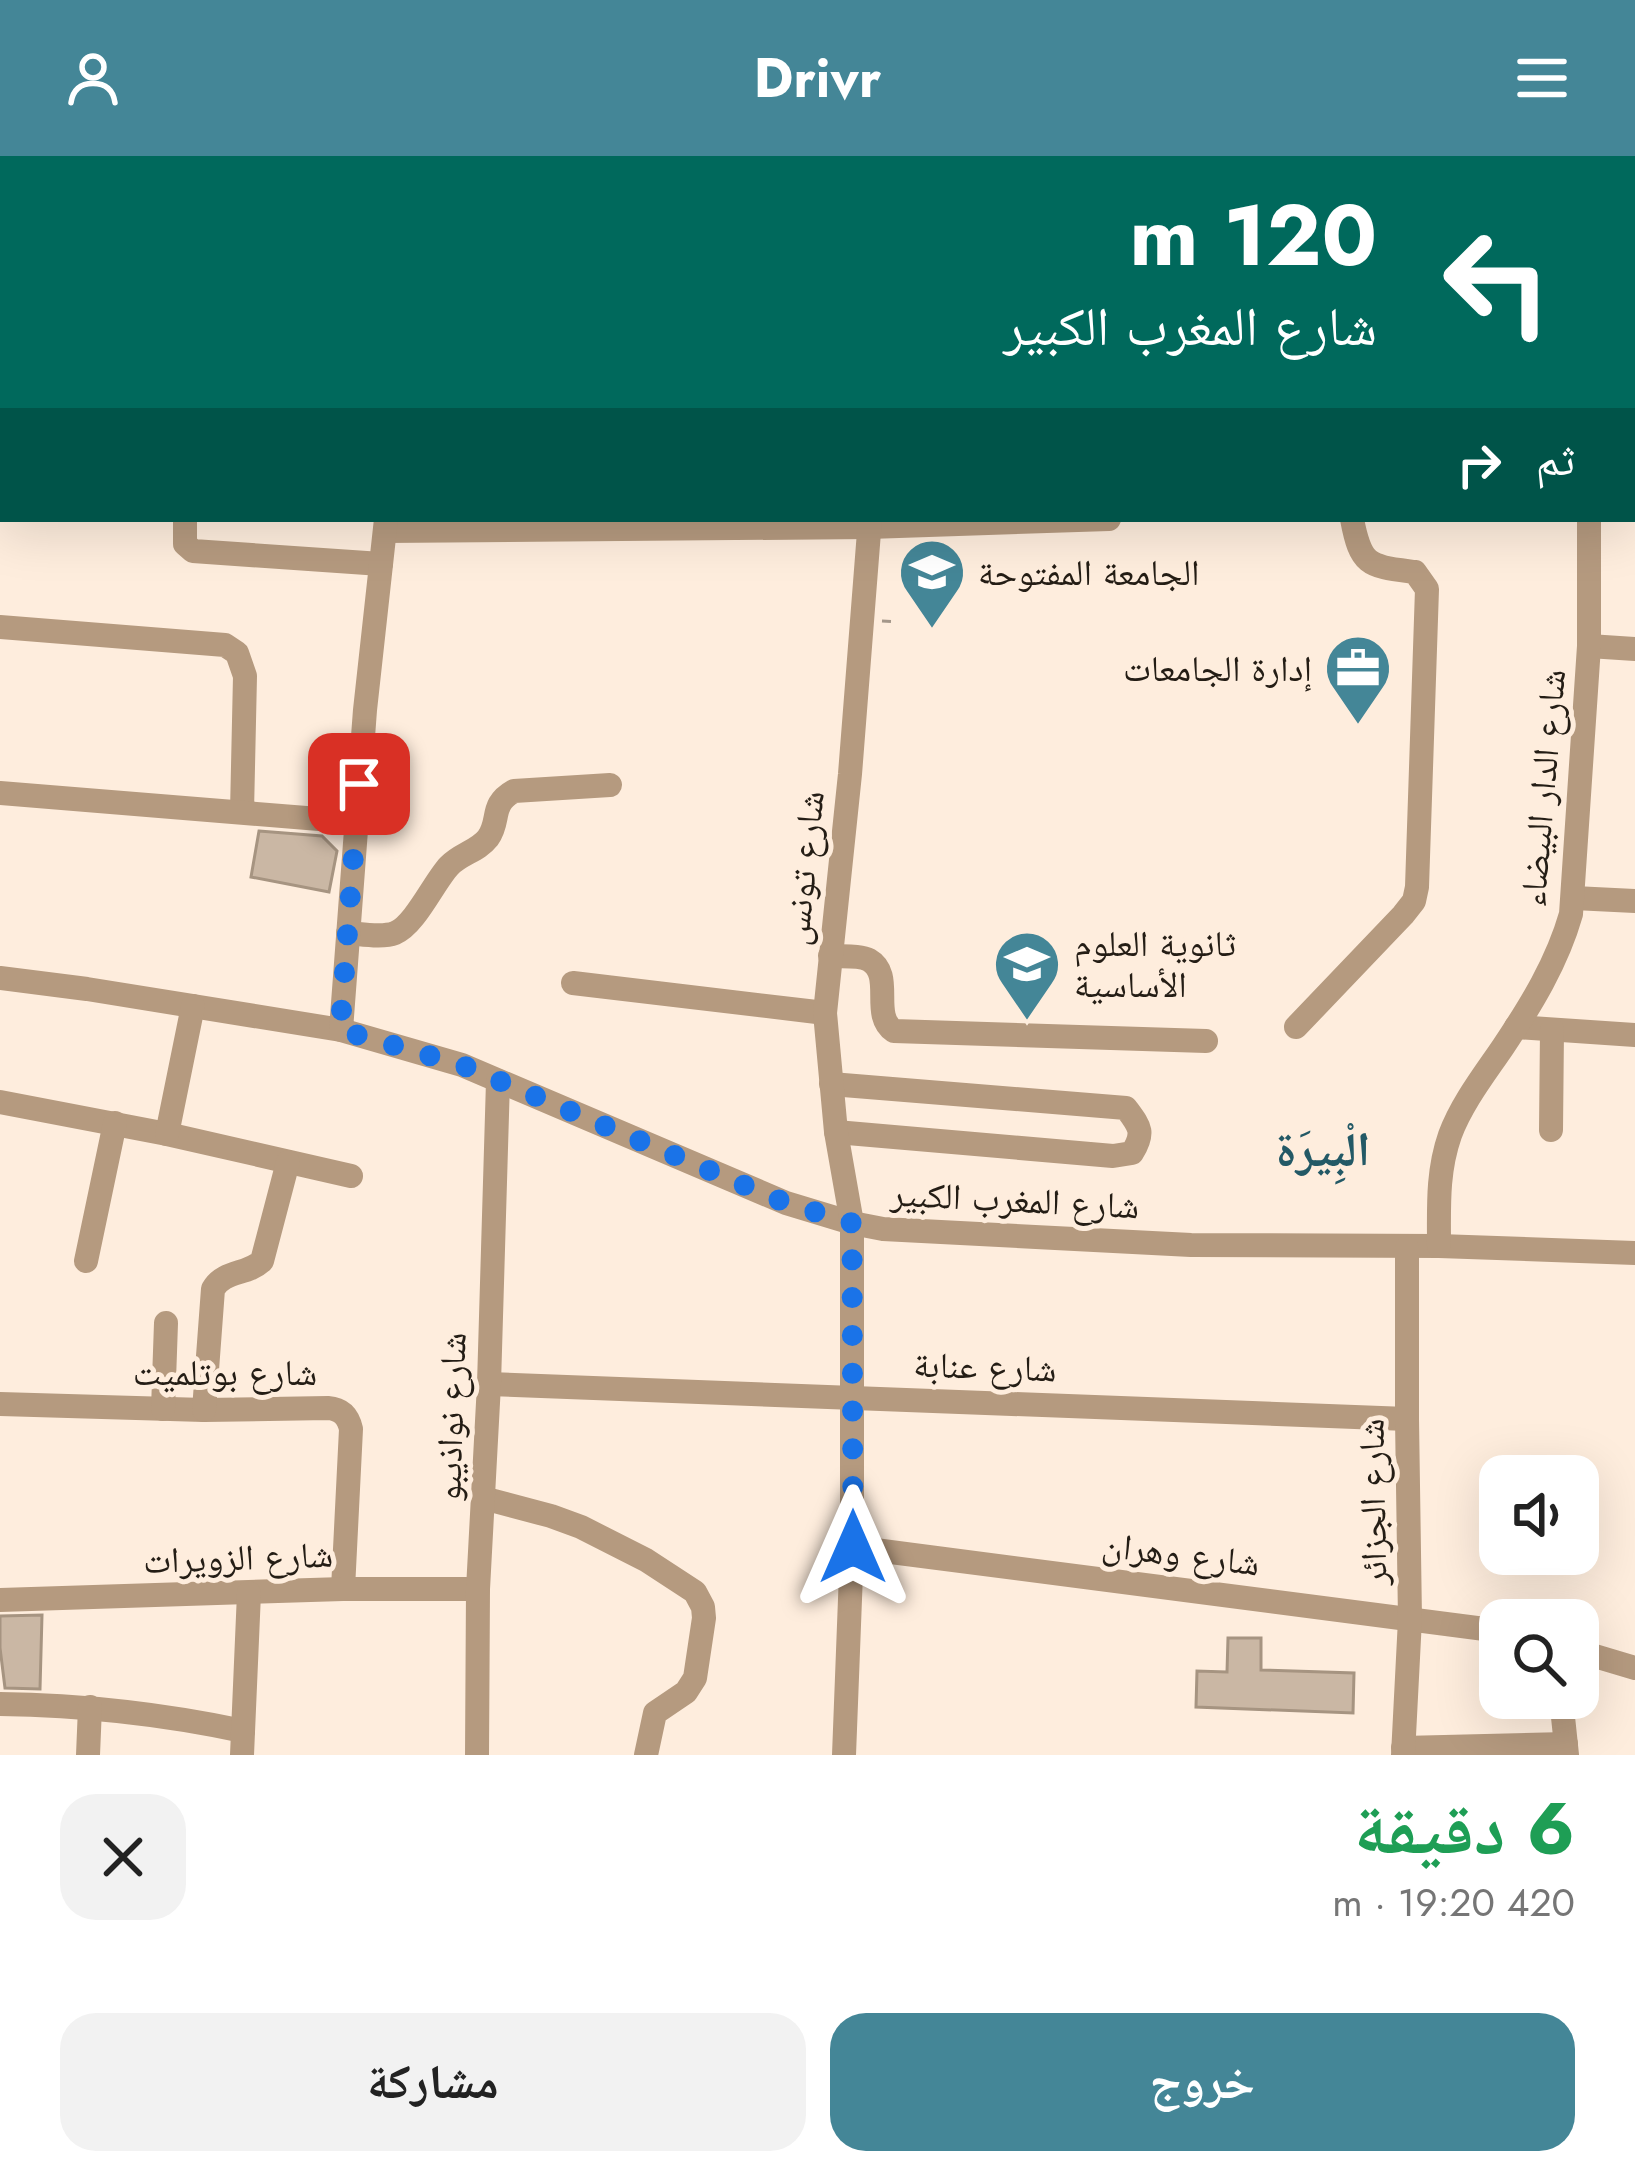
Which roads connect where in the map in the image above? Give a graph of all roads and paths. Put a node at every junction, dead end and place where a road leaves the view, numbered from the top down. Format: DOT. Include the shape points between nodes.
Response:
graph roads {
  1 [pos="184,522"];
  2 [pos="929,522"];
  3 [pos="1352,522"];
  4 [pos="1588,522"];
  5 [pos="869,523"];
  6 [pos="385,525"];
  7 [pos="381,563"];
  8 [pos="0,627"];
  9 [pos="1589,646"];
  10 [pos="1635,649"];
  11 [pos="610,785"];
  12 [pos="0,793"];
  13 [pos="242,812"];
  14 [pos="356,821"];
  15 [pos="1574,898"];
  16 [pos="1635,901"];
  17 [pos="348,933"];
  18 [pos="830,956"];
  19 [pos="0,978"];
  20 [pos="573,983"];
  21 [pos="193,1006"];
  22 [pos="825,1013"];
  23 [pos="1516,1027"];
  24 [pos="1296,1028"];
  25 [pos="340,1030"];
  26 [pos="1552,1030"];
  27 [pos="1635,1035"];
  28 [pos="1206,1041"];
  29 [pos="498,1082"];
  30 [pos="832,1084"];
  31 [pos="0,1102"];
  32 [pos="115,1123"];
  33 [pos="1551,1130"];
  34 [pos="836,1132"];
  35 [pos="167,1134"];
  36 [pos="288,1162"];
  37 [pos="351,1176"];
  38 [pos="852,1223"];
  39 [pos="1439,1246"];
  40 [pos="1407,1248"];
  41 [pos="1635,1253"];
  42 [pos="86,1261"];
  43 [pos="166,1323"];
  44 [pos="164,1363"];
  45 [pos="206,1366"];
  46 [pos="489,1384"];
  47 [pos="853,1396"];
  48 [pos="0,1404"];
  49 [pos="163,1409"];
  50 [pos="204,1410"];
  51 [pos="1407,1419"];
  52 [pos="483,1498"];
  53 [pos="853,1547"];
  54 [pos="343,1589"];
  55 [pos="478,1589"];
  56 [pos="249,1593"];
  57 [pos="0,1600"];
  58 [pos="1410,1619"];
  59 [pos="1479,1628"];
  60 [pos="1599,1657"];
  61 [pos="1635,1668"];
  62 [pos="0,1704"];
  63 [pos="90,1707"];
  64 [pos="1563,1719"];
  65 [pos="243,1743"];
  66 [pos="1566,1749"];
  67 [pos="1403,1752"];
  68 [pos="88,1755"];
  69 [pos="477,1755"];
  70 [pos="646,1755"];
  71 [pos="844,1755"];
  1 -- 7 [label="street" via="193,551"];
  2 -- 5 [label="street"];
  3 -- 24 [label="street" via="1365,559 1415,572 1427,590 1417,887 1403,915"];
  4 -- 9 [label="street, شارع الدار البيضاء"];
  5 -- 6 [label="street"];
  5 -- 18 [label="street, شارع تونس"];
  6 -- 7 [label="street"];
  7 -- 14 [label="street"];
  8 -- 13 [label="street" via="225,645 237,653 245,676"];
  9 -- 10 [label="street"];
  9 -- 15 [label="street, شارع الدار البيضاء"];
  11 -- 17 [label="street" via="514,790 496,809 484,843 448,866 405,927 390,935"];
  12 -- 13 [label="street"];
  13 -- 14 [label="street"];
  14 -- 17 [label="street"];
  15 -- 16 [label="street"];
  15 -- 23 [label="street, شارع الدار البيضاء" via="1559,948"];
  17 -- 25 [label="street"];
  18 -- 22 [label="street, شارع تونس"];
  18 -- 28 [label="street" via="874,964 883,1020 894,1031"];
  19 -- 21 [label="street, شارع المغرب الكبير"];
  20 -- 22 [label="street"];
  21 -- 25 [label="street, شارع المغرب الكبير"];
  21 -- 35 [label="street"];
  22 -- 30 [label="street, شارع تونس"];
  23 -- 26 [label="street"];
  23 -- 39 [label="street, شارع الدار البيضاء" via="1449,1139"];
  25 -- 29 [label="street, شارع المغرب الكبير"];
  26 -- 27 [label="street"];
  26 -- 33 [label="street"];
  29 -- 38 [label="street, شارع المغرب الكبير"];
  29 -- 46 [label="street, شارع نواذيبو"];
  30 -- 34 [label="street, شارع تونس"];
  30 -- 34 [label="street" via="1126,1108 1140,1140 1132,1153 1113,1156"];
  31 -- 32 [label="street"];
  32 -- 35 [label="street"];
  32 -- 42 [label="street"];
  34 -- 38 [label="street, شارع تونس"];
  35 -- 36 [label="street"];
  36 -- 37 [label="street"];
  36 -- 45 [label="street" via="262,1261 213,1289"];
  38 -- 40 [label="street, شارع المغرب الكبير" via="1191,1245"];
  38 -- 47 [label="street, شارع تونس"];
  39 -- 40 [label="street, شارع المغرب الكبير"];
  39 -- 41 [label="street, شارع المغرب الكبير"];
  40 -- 51 [label="street, شارع الجزائر"];
  43 -- 44 [label="street"];
  44 -- 45 [label="street"];
  44 -- 49 [label="street"];
  45 -- 50 [label="street"];
  46 -- 47 [label="street, شارع عنابة"];
  46 -- 52 [label="street, شارع نواذيبو"];
  47 -- 51 [label="street, شارع عنابة"];
  47 -- 53 [label="street, شارع تونس"];
  48 -- 49 [label="street, شارع بوتلميت"];
  49 -- 50 [label="street, شارع بوتلميت"];
  50 -- 54 [label="street, شارع بوتلميت" via="328,1408 345,1415 351,1429"];
  51 -- 58 [label="street, شارع الجزائر"];
  52 -- 55 [label="street, شارع نواذيبو"];
  52 -- 70 [label="street" via="615,1543 699,1598 695,1678 655,1713"];
  53 -- 58 [label="street, شارع وهران"];
  53 -- 71 [label="street, شارع تونس"];
  54 -- 55 [label="street, شارع الزويرات"];
  54 -- 56 [label="street, شارع الزويرات"];
  55 -- 69 [label="street, شارع نواذيبو"];
  56 -- 57 [label="street, شارع الزويرات"];
  56 -- 65 [label="street"];
  58 -- 59 [label="street, شارع وهران"];
  58 -- 67 [label="street, شارع الجزائر"];
  60 -- 61 [label="street"];
  62 -- 63 [label="street"];
  63 -- 65 [label="street" via="172,1717"];
  63 -- 68 [label="street"];
  64 -- 66 [label="street"];
  66 -- 67 [label="street"];
}
